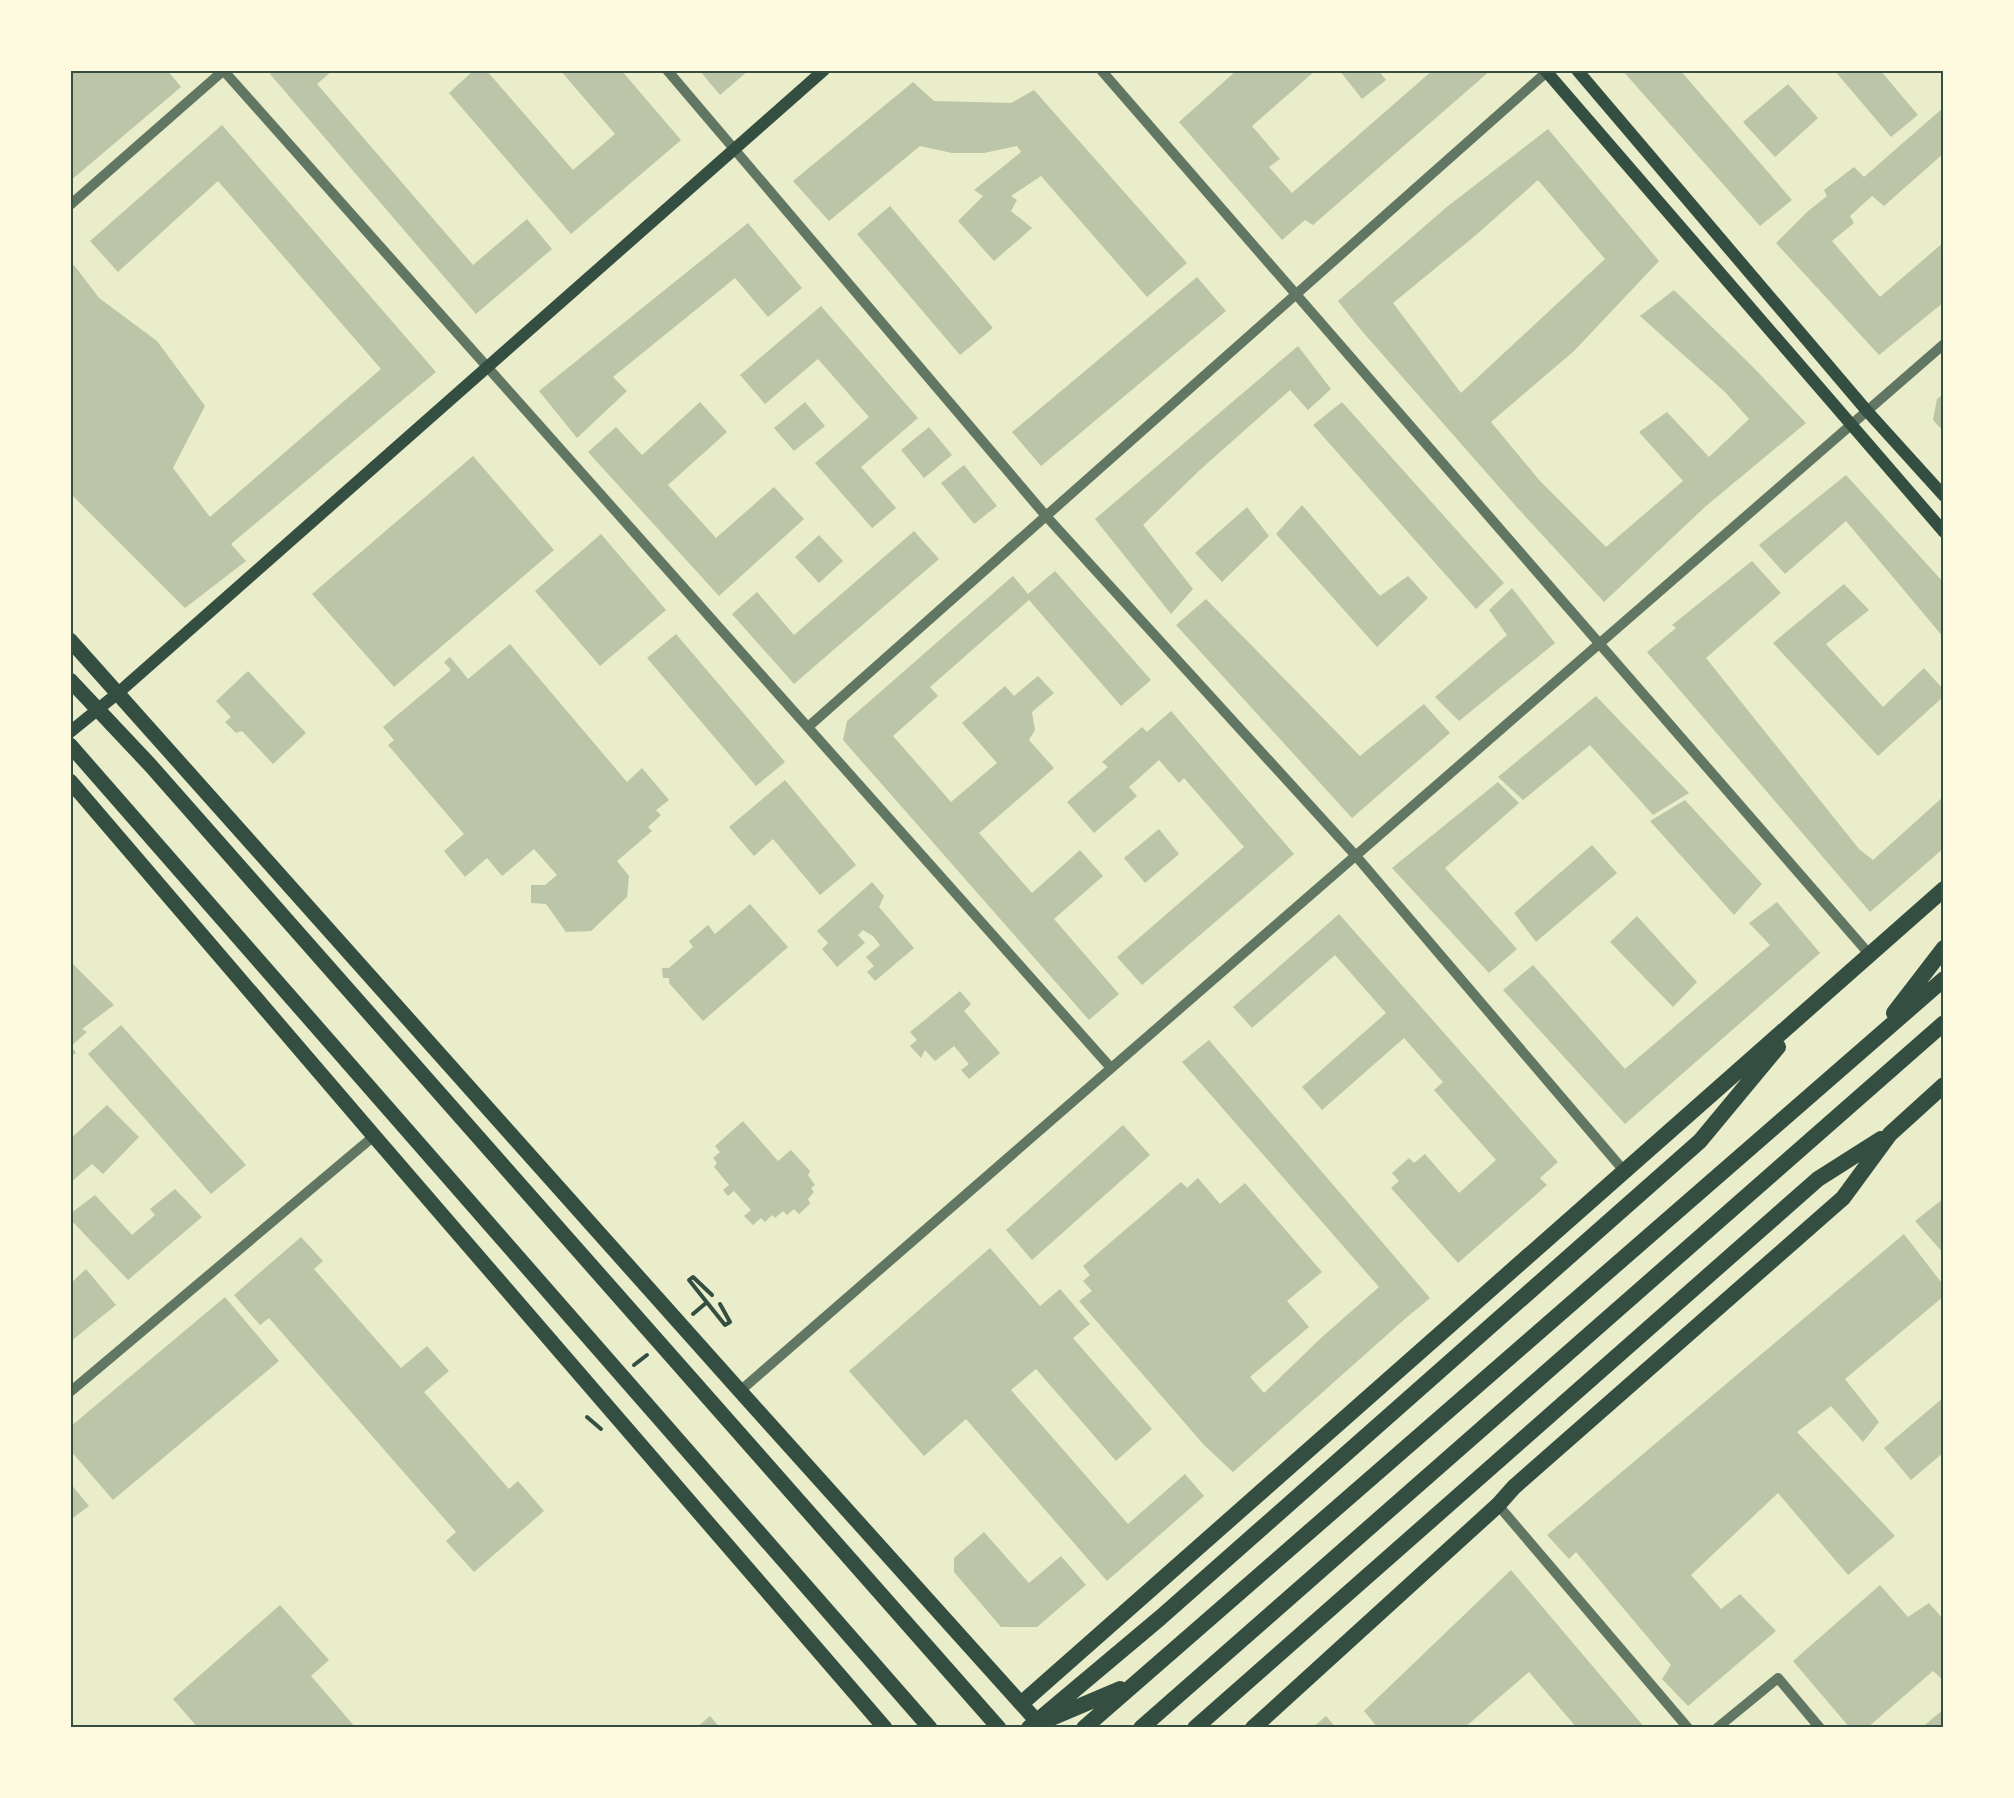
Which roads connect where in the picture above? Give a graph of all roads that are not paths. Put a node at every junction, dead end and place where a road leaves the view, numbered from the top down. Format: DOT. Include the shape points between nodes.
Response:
graph roads {
  1 [pos="667,70"];
  2 [pos="824,70"];
  3 [pos="1101,70"];
  4 [pos="1577,70"];
  5 [pos="223,71"];
  6 [pos="1547,71"];
  7 [pos="733,150"];
  8 [pos="70,205"];
  9 [pos="1296,295"];
  10 [pos="1944,344"];
  11 [pos="486,366"];
  12 [pos="1867,411"];
  13 [pos="1850,425"];
  14 [pos="1944,496"];
  15 [pos="1046,516"];
  16 [pos="1944,532"];
  17 [pos="70,640"];
  18 [pos="1599,644"];
  19 [pos="70,680"];
  20 [pos="118,693"];
  21 [pos="96,709"];
  22 [pos="808,727"];
  23 [pos="70,732"];
  24 [pos="70,745"];
  25 [pos="70,781"];
  26 [pos="1356,856"];
  27 [pos="1944,889"];
  28 [pos="1944,948"];
  29 [pos="1870,955"];
  30 [pos="1944,979"];
  31 [pos="1812,1005"];
  32 [pos="1944,1023"];
  33 [pos="1871,1042"];
  34 [pos="1112,1068"];
  35 [pos="1944,1085"];
  36 [pos="1890,1134"];
  37 [pos="374,1137"];
  38 [pos="1625,1172"];
  39 [pos="740,1391"];
  40 [pos="70,1392"];
  41 [pos="1498,1504"];
  42 [pos="1135,1683"];
  43 [pos="1022,1703"];
  44 [pos="1034,1727"];
  45 [pos="885,1728"];
  46 [pos="930,1728"];
  47 [pos="999,1728"];
  48 [pos="1084,1728"];
  49 [pos="1141,1728"];
  50 [pos="1196,1728"];
  51 [pos="1253,1728"];
  52 [pos="1688,1728"];
  53 [pos="1717,1728"];
  54 [pos="1820,1728"];
  1 -- 7 [label="street"];
  2 -- 7 [label="main road"];
  3 -- 9 [label="street"];
  4 -- 12 [label="main road"];
  5 -- 8 [label="street"];
  5 -- 11 [label="street"];
  6 -- 9 [label="street"];
  6 -- 13 [label="main road"];
  7 -- 11 [label="main road"];
  7 -- 15 [label="street"];
  9 -- 15 [label="street"];
  9 -- 18 [label="street"];
  10 -- 12 [label="street"];
  11 -- 20 [label="main road"];
  11 -- 22 [label="street"];
  12 -- 13 [label="street"];
  12 -- 14 [label="main road"];
  13 -- 16 [label="main road"];
  13 -- 18 [label="street"];
  15 -- 22 [label="street"];
  15 -- 26 [label="street"];
  17 -- 20 [label="main road"];
  18 -- 26 [label="street"];
  18 -- 29 [label="street"];
  19 -- 21 [label="main road"];
  20 -- 21 [label="main road"];
  20 -- 39 [label="main road"];
  21 -- 23 [label="main road"];
  21 -- 47 [label="main road" via="151,766"];
  22 -- 34 [label="street"];
  24 -- 46 [label="main road"];
  25 -- 37 [label="main road"];
  26 -- 34 [label="street"];
  26 -- 38 [label="street"];
  27 -- 29 [label="highway"];
  28 -- 33 [label="highway"];
  29 -- 31 [label="highway"];
  30 -- 33 [label="highway"];
  31 -- 38 [label="highway"];
  31 -- 44 [label="highway" via="1700,1141"];
  32 -- 49 [label="highway"];
  33 -- 42 [label="highway"];
  34 -- 39 [label="street"];
  35 -- 36 [label="highway"];
  36 -- 41 [label="highway" via="1843,1198"];
  36 -- 50 [label="highway" via="1818,1179"];
  37 -- 40 [label="street"];
  37 -- 45 [label="main road"];
  38 -- 43 [label="highway"];
  39 -- 43 [label="main road"];
  41 -- 51 [label="highway"];
  41 -- 52 [label="street"];
  42 -- 44 [label="highway"];
  42 -- 48 [label="highway"];
  43 -- 44 [label="main road"];
  53 -- 54 [label="street" via="1778,1678"];
}
